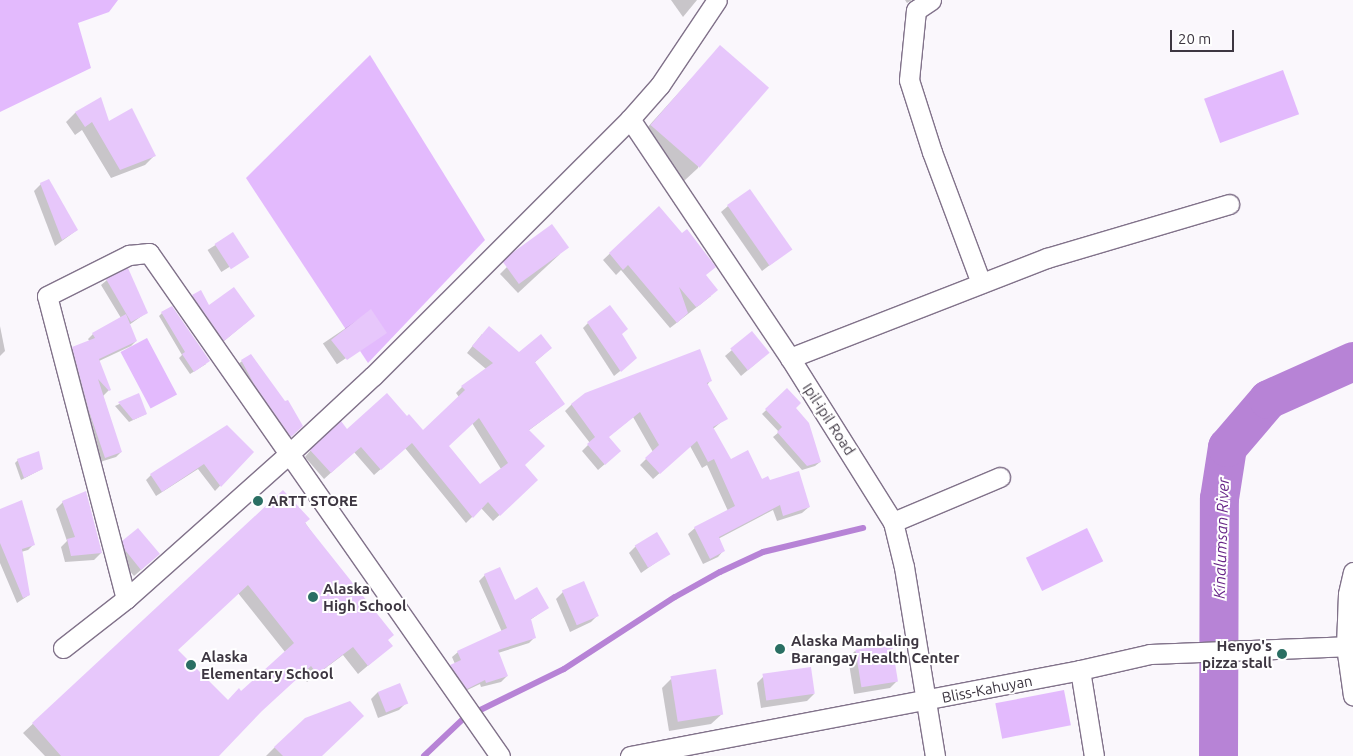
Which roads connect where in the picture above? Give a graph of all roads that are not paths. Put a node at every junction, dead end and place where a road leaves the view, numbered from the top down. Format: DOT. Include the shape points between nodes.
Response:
graph roads {
  1 [pos="717,0"];
  2 [pos="931,0"];
  3 [pos="630,119"];
  4 [pos="1229,204"];
  5 [pos="981,282"];
  6 [pos="790,358"];
  7 [pos="290,453"];
  8 [pos="1000,477"];
  9 [pos="893,522"];
  10 [pos="1353,572"];
  11 [pos="126,599"];
  12 [pos="1346,646"];
  13 [pos="63,648"];
  14 [pos="1080,670"];
  15 [pos="1353,696"];
  16 [pos="926,700"];
  17 [pos="500,756"];
  18 [pos="630,756"];
  19 [pos="935,756"];
  20 [pos="1094,756"];
  1 -- 3 [label="street" via="660,85"];
  2 -- 5 [label="street" via="916,10 909,80 932,152"];
  3 -- 6 [label="street, Ipil-ipil Road"];
  3 -- 7 [label="street" via="373,376"];
  4 -- 5 [label="street" via="1047,258"];
  5 -- 6 [label="street"];
  6 -- 9 [label="street, Ipil-ipil Road"];
  7 -- 11 [label="street"];
  7 -- 11 [label="street" via="149,253 129,255 47,296"];
  7 -- 17 [label="street"];
  8 -- 9 [label="street"];
  9 -- 16 [label="street, Ipil-ipil Road" via="904,567"];
  10 -- 12 [label="street" via="1348,594"];
  11 -- 13 [label="street"];
  12 -- 14 [label="street, Bliss-Kahuyan" via="1150,654"];
  12 -- 15 [label="street"];
  14 -- 16 [label="street, Bliss-Kahuyan"];
  14 -- 20 [label="street"];
  16 -- 18 [label="street, Bliss-Kahuyan"];
  16 -- 19 [label="street, Ipil-ipil Road"];
}
